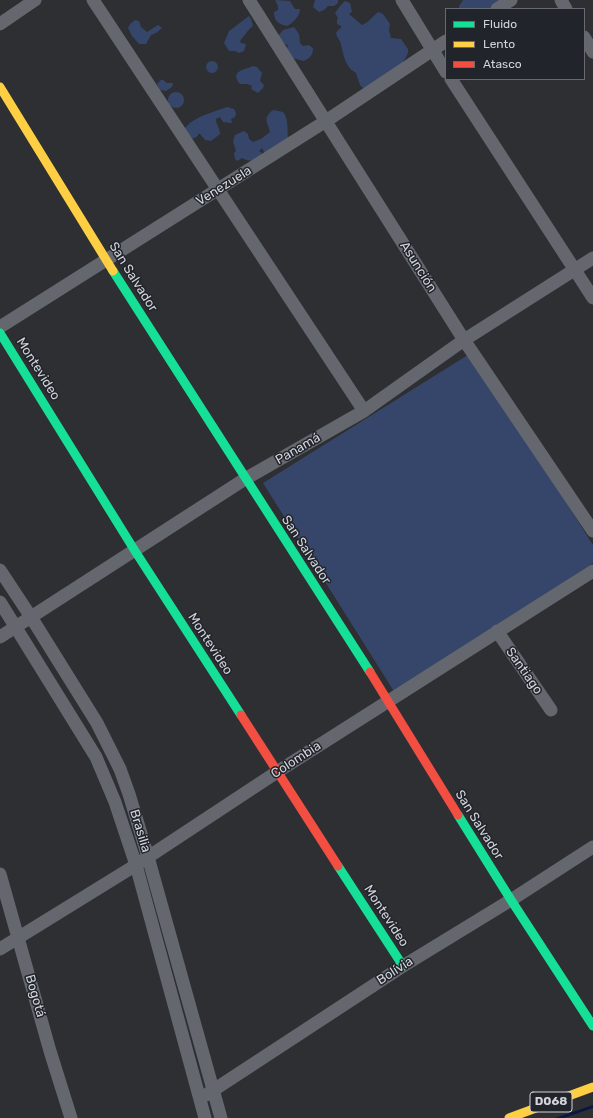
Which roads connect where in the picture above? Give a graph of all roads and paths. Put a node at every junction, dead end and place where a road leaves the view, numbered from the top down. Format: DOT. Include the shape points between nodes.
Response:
graph roads {
  1 [pos="35,0"];
  2 [pos="93,0"];
  3 [pos="249,0"];
  4 [pos="402,0"];
  5 [pos="511,0"];
  6 [pos="499,8"];
  7 [pos="0,24"];
  8 [pos="585,39"];
  9 [pos="445,42"];
  10 [pos="432,50"];
  11 [pos="593,52"];
  12 [pos="445,70"];
  13 [pos="452,80"];
  14 [pos="0,87"];
  15 [pos="326,121"];
  16 [pos="219,190"];
  17 [pos="593,258"];
  18 [pos="106,260"];
  19 [pos="575,270"];
  20 [pos="593,298"];
  21 [pos="0,327"];
  22 [pos="0,333"];
  23 [pos="464,340"];
  24 [pos="364,411"];
  25 [pos="245,479"];
  26 [pos="593,530"];
  27 [pos="135,551"];
  28 [pos="0,570"];
  29 [pos="593,571"];
  30 [pos="0,602"];
  31 [pos="31,617"];
  32 [pos="16,627"];
  33 [pos="497,631"];
  34 [pos="0,637"];
  35 [pos="388,701"];
  36 [pos="551,710"];
  37 [pos="277,772"];
  38 [pos="593,847"];
  39 [pos="148,857"];
  40 [pos="136,865"];
  41 [pos="0,874"];
  42 [pos="511,900"];
  43 [pos="18,937"];
  44 [pos="0,949"];
  45 [pos="176,958"];
  46 [pos="162,962"];
  47 [pos="403,966"];
  48 [pos="593,1026"];
  49 [pos="593,1087"];
  50 [pos="213,1092"];
  51 [pos="199,1099"];
  52 [pos="71,1118"];
  53 [pos="205,1118"];
  54 [pos="221,1118"];
  55 [pos="509,1118"];
  1 -- 7 [label="street"];
  2 -- 16 [label="street"];
  3 -- 15 [label="street, Asunción"];
  4 -- 10 [label="street"];
  5 -- 6 [label="street"];
  8 -- 11 [label="street"];
  9 -- 10 [label="street, Venezuela"];
  10 -- 12 [label="street"];
  10 -- 15 [label="street, Venezuela"];
  13 -- 19 [label="street"];
  14 -- 18 [label="street, San Salvador"];
  15 -- 16 [label="street, Venezuela"];
  15 -- 23 [label="street, Asunción"];
  16 -- 18 [label="street, Venezuela"];
  16 -- 24 [label="street"];
  17 -- 19 [label="street, Panamá"];
  18 -- 21 [label="street, Venezuela"];
  18 -- 25 [label="street, San Salvador"];
  19 -- 20 [label="street"];
  19 -- 23 [label="street, Panamá"];
  22 -- 27 [label="street, Montevideo"];
  23 -- 24 [label="street, Panamá"];
  23 -- 26 [label="street, Asunción"];
  24 -- 25 [label="street, Panamá"];
  25 -- 27 [label="street, Panamá"];
  25 -- 35 [label="street, San Salvador"];
  27 -- 31 [label="street, Panamá"];
  27 -- 37 [label="street, Montevideo"];
  28 -- 31 [label="street, Brasilia"];
  29 -- 33 [label="street, Colombia"];
  30 -- 32 [label="street, Brasilia"];
  31 -- 32 [label="street, Panamá"];
  31 -- 39 [label="street, Brasilia" via="97,723 120,769"];
  32 -- 34 [label="street, Panamá"];
  32 -- 40 [label="street, Brasilia" via="96,757 115,802"];
  33 -- 35 [label="street, Colombia"];
  33 -- 36 [label="street, Santiago"];
  35 -- 37 [label="street, Colombia"];
  35 -- 42 [label="street, San Salvador"];
  37 -- 39 [label="street, Colombia"];
  37 -- 47 [label="street, Montevideo"];
  38 -- 42 [label="street, Bolívia"];
  39 -- 40 [label="street, Colombia"];
  39 -- 45 [label="street, Brasilia"];
  40 -- 43 [label="street, Colombia"];
  40 -- 46 [label="street, Brasilia"];
  41 -- 43 [label="street, Bogotá"];
  42 -- 47 [label="street, Bolívia"];
  42 -- 48 [label="street, San Salvador"];
  43 -- 44 [label="street, Colombia"];
  43 -- 52 [label="street, Bogotá"];
  45 -- 46 [label="street"];
  45 -- 50 [label="street, Brasilia"];
  46 -- 51 [label="street, Brasilia"];
  47 -- 50 [label="street, Bolívia"];
  49 -- 55 [label="street, D068"];
  50 -- 51 [label="street, Bolívia"];
  50 -- 54 [label="street, Brasilia"];
  51 -- 53 [label="street, Brasilia"];
}
